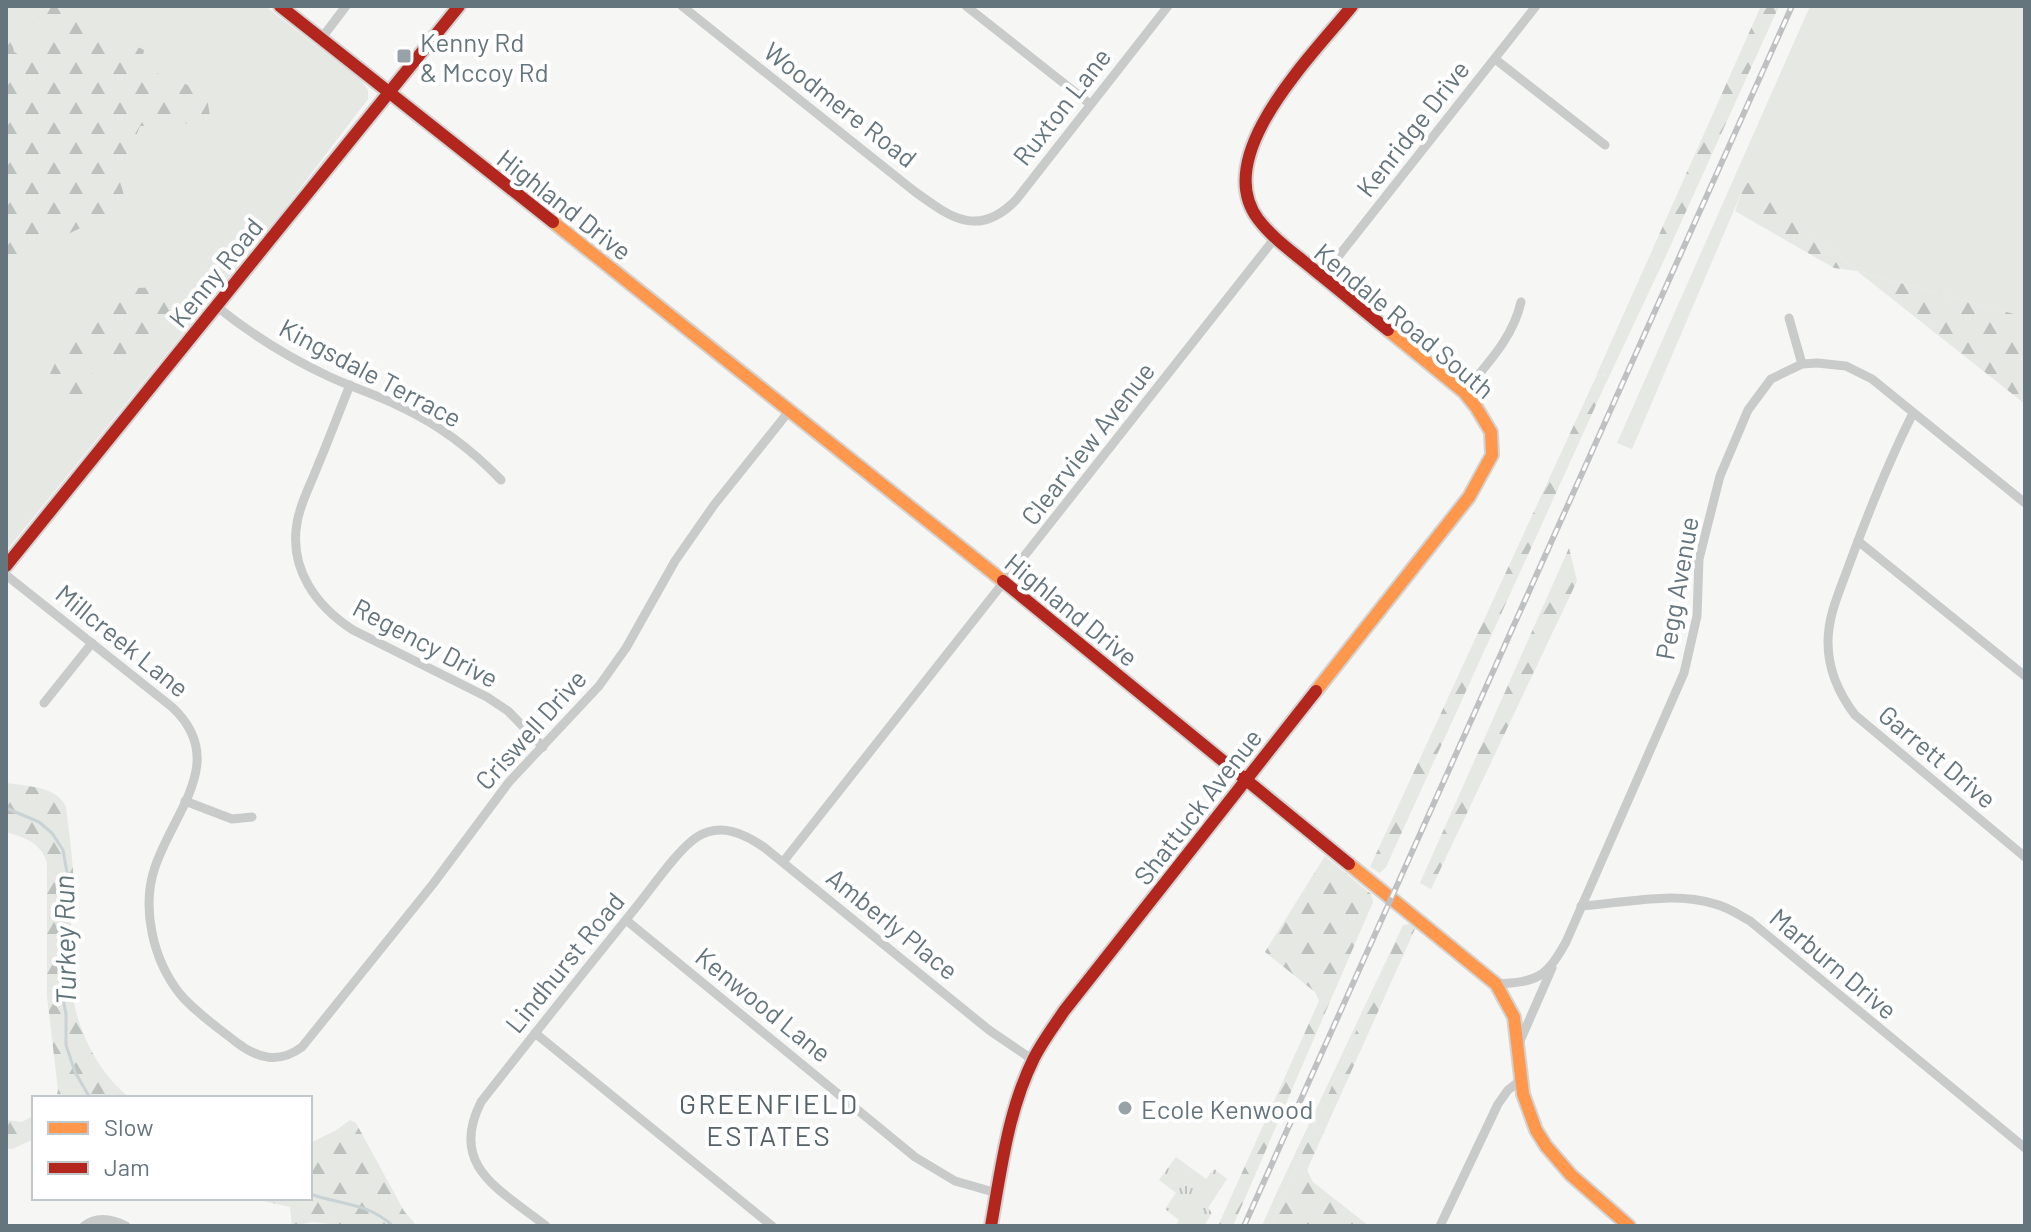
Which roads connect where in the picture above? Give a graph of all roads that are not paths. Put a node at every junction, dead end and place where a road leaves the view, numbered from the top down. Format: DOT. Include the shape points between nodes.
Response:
graph roads {
  1 [pos="280,6"];
  2 [pos="346,6"];
  3 [pos="459,6"];
  4 [pos="682,6"];
  5 [pos="966,6"];
  6 [pos="1168,6"];
  7 [pos="1352,6"];
  8 [pos="1536,6"];
  9 [pos="321,39"];
  10 [pos="1495,59"];
  11 [pos="389,92"];
  12 [pos="1090,104"];
  13 [pos="1605,145"];
  14 [pos="980,222"];
  15 [pos="1275,238"];
  16 [pos="1322,277"];
  17 [pos="1521,302"];
  18 [pos="216,306"];
  19 [pos="1789,318"];
  20 [pos="1802,364"];
  21 [pos="350,385"];
  22 [pos="1464,392"];
  23 [pos="790,410"];
  24 [pos="1913,413"];
  25 [pos="1493,442"];
  26 [pos="501,480"];
  27 [pos="2025,503"];
  28 [pos="1858,541"];
  29 [pos="6,566"];
  30 [pos="6,575"];
  31 [pos="1005,582"];
  32 [pos="92,643"];
  33 [pos="2025,676"];
  34 [pos="44,703"];
  35 [pos="543,747"];
  36 [pos="1245,780"];
  37 [pos="185,801"];
  38 [pos="252,817"];
  39 [pos="721,830"];
  40 [pos="2025,857"];
  41 [pos="783,862"];
  42 [pos="1581,906"];
  43 [pos="626,920"];
  44 [pos="1552,968"];
  45 [pos="1496,984"];
  46 [pos="535,1033"];
  47 [pos="1520,1041"];
  48 [pos="281,1058"];
  49 [pos="1033,1060"];
  50 [pos="1522,1079"];
  51 [pos="2025,1148"];
  52 [pos="997,1193"];
  53 [pos="84,1226"];
  54 [pos="126,1226"];
  55 [pos="546,1226"];
  56 [pos="772,1226"];
  57 [pos="991,1226"];
  58 [pos="1440,1226"];
  59 [pos="1629,1226"];
  1 -- 9 [label="street, Highland Drive"];
  2 -- 9 [label="street"];
  3 -- 11 [label="street, Kenny Road"];
  4 -- 14 [label="street, Woodmere Road" via="949,216"];
  5 -- 12 [label="street"];
  6 -- 12 [label="street, Ruxton Lane"];
  7 -- 15 [label="street, Kendale Road South" via="1267,114 1248,149 1248,199"];
  8 -- 10 [label="street, Kenridge Drive"];
  9 -- 11 [label="street, Highland Drive"];
  10 -- 13 [label="street"];
  10 -- 16 [label="street, Kenridge Drive"];
  11 -- 18 [label="street, Kenny Road"];
  11 -- 23 [label="street, Highland Drive"];
  12 -- 14 [label="street, Ruxton Lane" via="1016,200"];
  15 -- 16 [label="street, Kendale Road South"];
  15 -- 31 [label="street, Clearview Avenue"];
  16 -- 22 [label="street, Kendale Road South"];
  17 -- 22 [label="street" via="1506,340"];
  18 -- 21 [label="street, Kingsdale Terrace" via="258,338"];
  18 -- 29 [label="street, Kenny Road"];
  19 -- 20 [label="street"];
  20 -- 24 [label="street" via="1846,366 1872,379"];
  20 -- 42 [label="street, Pegg Avenue" via="1771,379 1748,410 1720,476 1699,559 1697,616 1684,673"];
  21 -- 26 [label="street, Kingsdale Terrace" via="434,425 477,455"];
  21 -- 35 [label="street, Regency Drive" via="297,523 301,572 313,596 353,630 487,697"];
  22 -- 25 [label="street, Kendale Road South" via="1484,414"];
  23 -- 31 [label="street, Highland Drive"];
  23 -- 35 [label="street, Criswell Drive" via="675,561 599,686"];
  24 -- 27 [label="street"];
  24 -- 28 [label="street"];
  25 -- 36 [label="street, Shattuck Avenue" via="1486,472 1469,497"];
  28 -- 33 [label="street"];
  28 -- 40 [label="street, Garrett Drive" via="1830,621 1829,658 1847,705"];
  30 -- 32 [label="street, Millcreek Lane"];
  31 -- 36 [label="street, Highland Drive"];
  31 -- 41 [label="street, Clearview Avenue"];
  32 -- 34 [label="street"];
  32 -- 37 [label="street, Millcreek Lane" via="191,728 198,765"];
  35 -- 48 [label="street, Criswell Drive" via="509,782 302,1047"];
  36 -- 45 [label="street, Highland Drive"];
  36 -- 49 [label="street, Shattuck Avenue" via="1073,998"];
  37 -- 38 [label="street" via="232,819"];
  37 -- 48 [label="street, Millcreek Lane" via="154,869 152,936 181,995 243,1048"];
  39 -- 41 [label="street, Amberly Place" via="745,834"];
  39 -- 43 [label="street, Lindhurst Road" via="697,837 685,848"];
  41 -- 49 [label="street, Amberly Place"];
  42 -- 44 [label="street, Pegg Avenue"];
  42 -- 51 [label="street, Marburn Drive" via="1680,899 1729,909"];
  43 -- 46 [label="street, Lindhurst Road"];
  43 -- 52 [label="street, Kenwood Lane" via="925,1164 955,1181"];
  44 -- 45 [label="street" via="1535,978"];
  44 -- 47 [label="street, Pegg Avenue"];
  45 -- 47 [label="street, Highland Drive" via="1514,1010"];
  46 -- 55 [label="street, Lindhurst Road" via="481,1102 471,1122 469,1144 475,1164 488,1180"];
  46 -- 56 [label="street"];
  47 -- 50 [label="street, Highland Drive"];
  49 -- 52 [label="street, Shattuck Avenue" via="1007,1140"];
  50 -- 58 [label="street" via="1498,1104"];
  50 -- 59 [label="street, Highland Drive" via="1528,1113 1555,1159"];
  52 -- 57 [label="street, Shattuck Avenue"];
  53 -- 54 [label="street" via="104,1219"];
}
